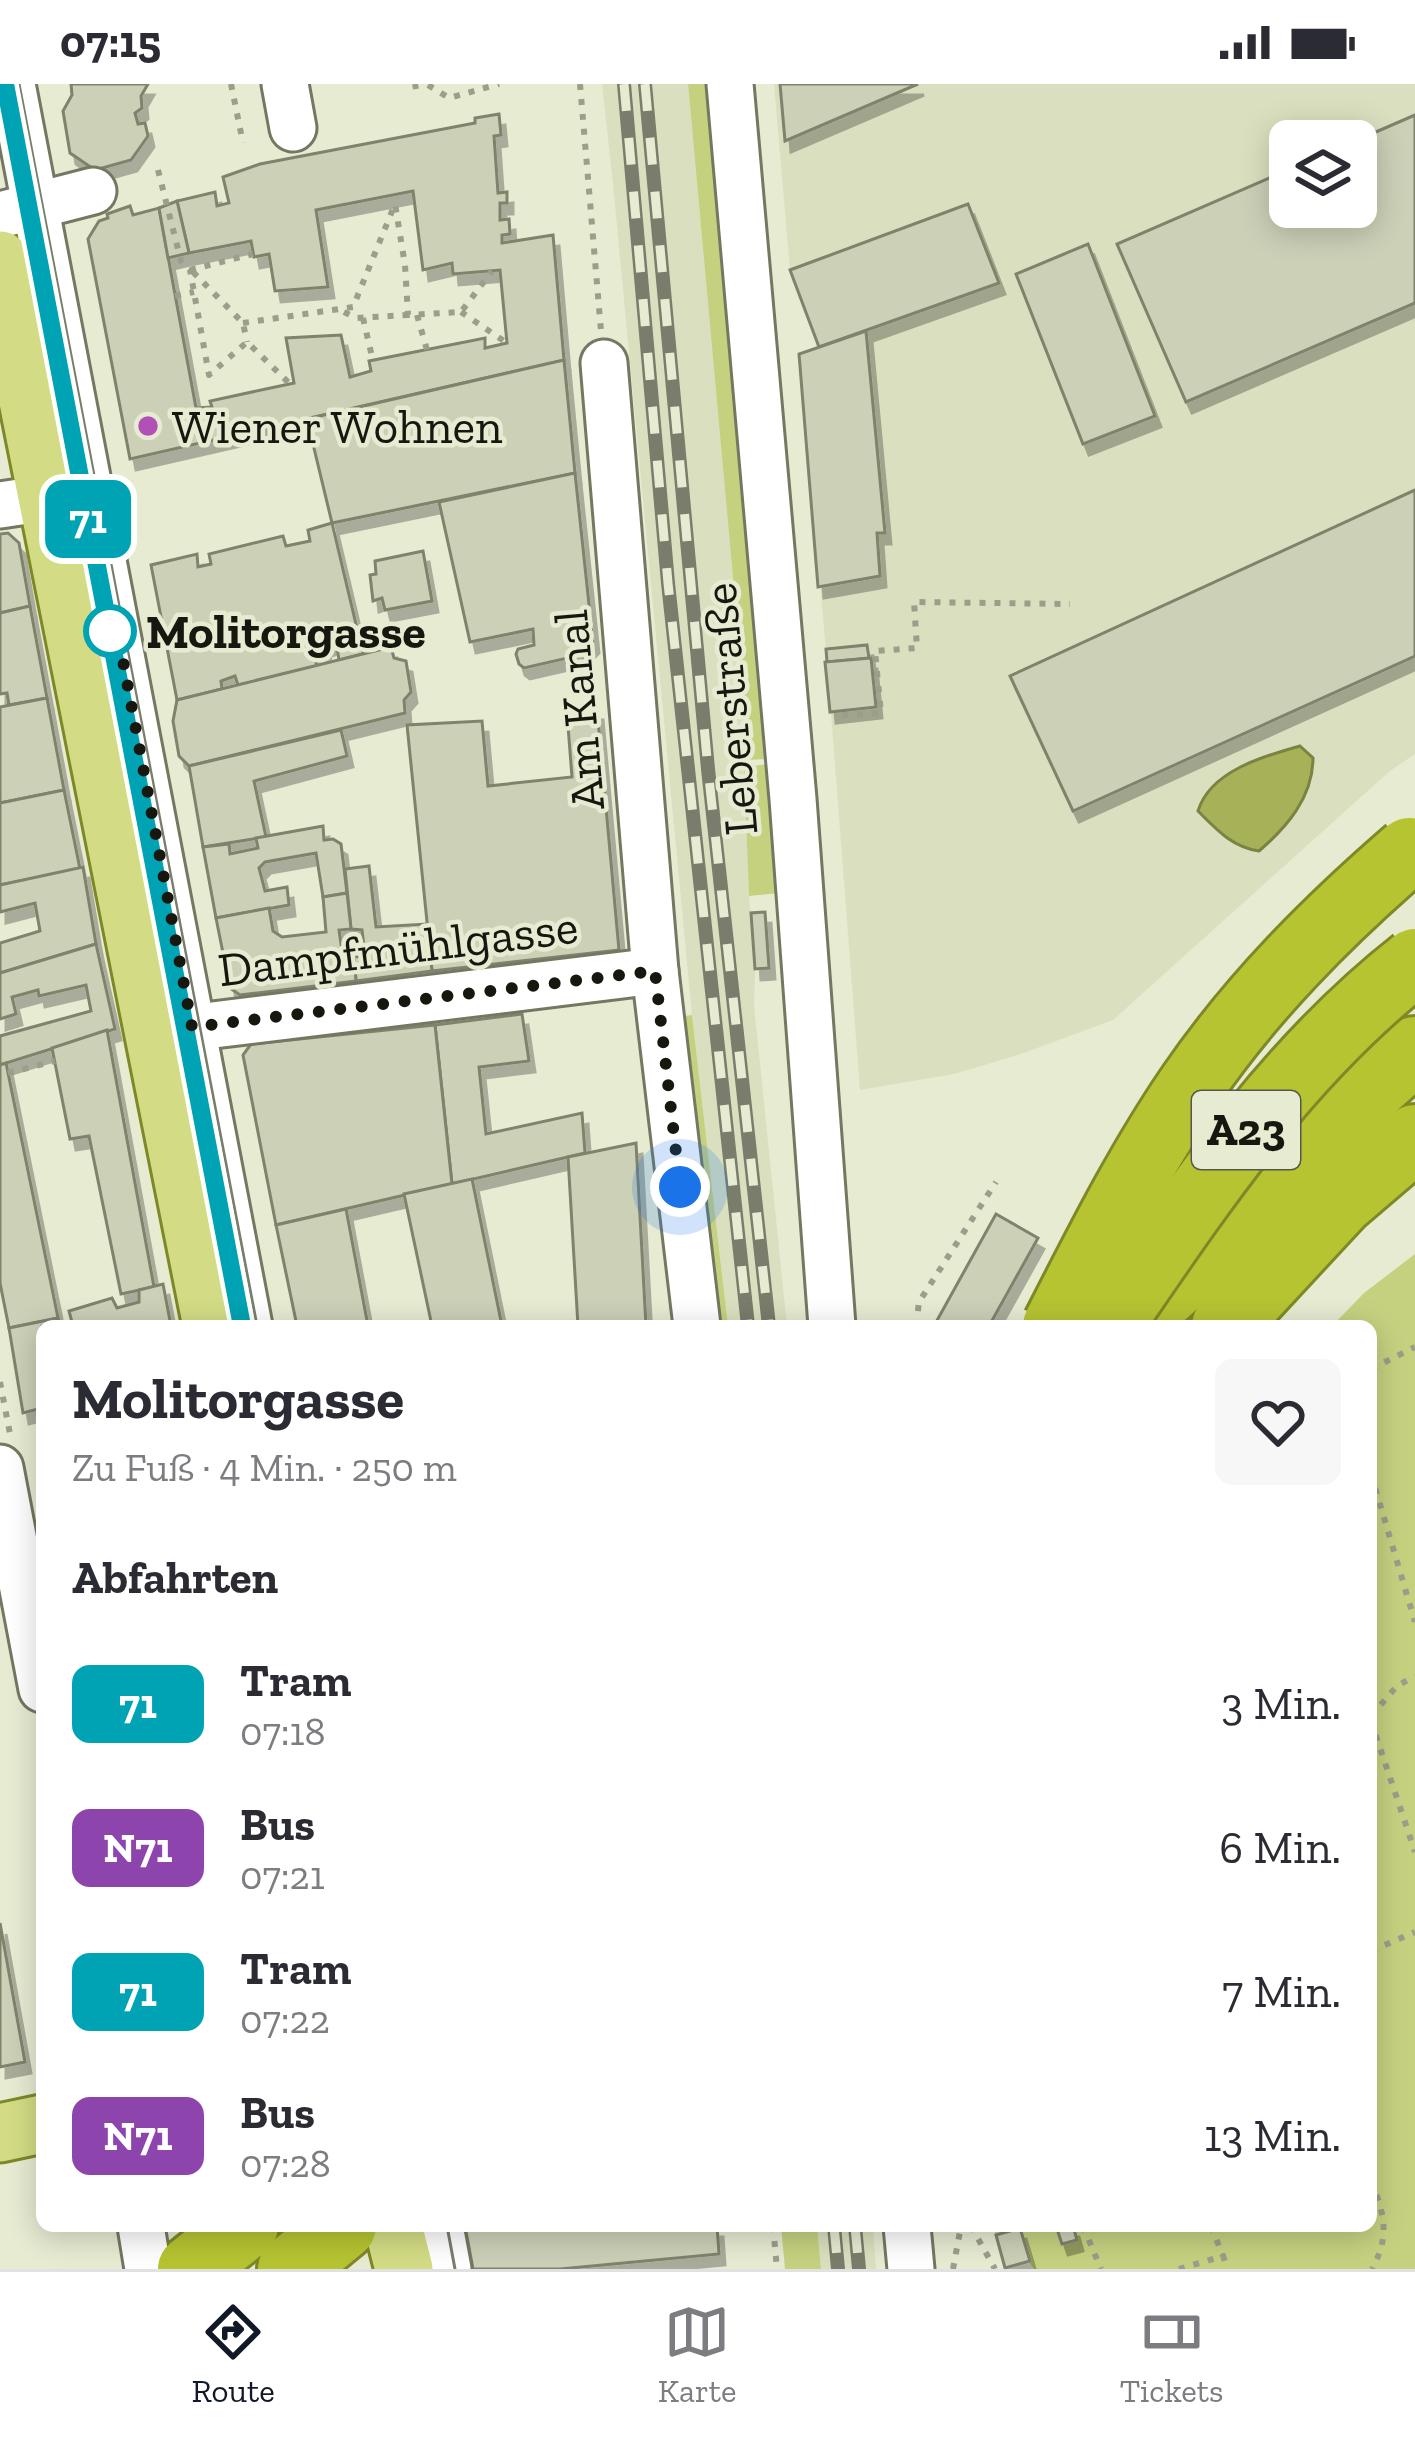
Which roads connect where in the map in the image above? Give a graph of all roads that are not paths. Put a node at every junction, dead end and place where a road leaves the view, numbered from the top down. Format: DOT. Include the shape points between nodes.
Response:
graph roads {
  1 [pos="12,84"];
  2 [pos="730,84"];
  3 [pos="93,191"];
  4 [pos="17,210"];
  5 [pos="0,260"];
  6 [pos="604,363"];
  7 [pos="23,501"];
  8 [pos="1412,849"];
  9 [pos="1415,962"];
  10 [pos="655,971"];
  11 [pos="173,1029"];
  12 [pos="1415,1051"];
  13 [pos="1415,1138"];
  14 [pos="1415,1195"];
  15 [pos="1280,1265"];
  16 [pos="211,1320"];
  17 [pos="247,1320"];
  18 [pos="696,1320"];
  19 [pos="832,1320"];
  20 [pos="1059,1320"];
  21 [pos="1113,1320"];
  22 [pos="1136,1320"];
  23 [pos="1230,1320"];
  24 [pos="0,1468"];
  25 [pos="36,1649"];
  26 [pos="36,2125"];
  27 [pos="0,2134"];
  28 [pos="142,2232"];
  29 [pos="237,2232"];
  30 [pos="908,2232"];
  31 [pos="396,2241"];
  32 [pos="148,2269"];
  33 [pos="191,2269"];
  34 [pos="291,2269"];
  35 [pos="448,2269"];
  36 [pos="911,2269"];
  1 -- 4 [label="street"];
  2 -- 19 [label="street, Leberstraße"];
  3 -- 4 [label="street"];
  4 -- 11 [label="street"];
  5 -- 7 [label="main road"];
  6 -- 10 [label="street, Am Kanal"];
  7 -- 11 [label="main road"];
  8 -- 20 [label="highway, bridge" via="1316,936 1221,1045 1155,1141"];
  9 -- 21 [label="highway, A23, bridge" via="1244,1133"];
  10 -- 11 [label="street, Dampfmühlgasse"];
  10 -- 18 [label="street, Am Kanal"];
  11 -- 16 [label="main road"];
  11 -- 17 [label="street"];
  12 -- 22 [label="highway" via="1289,1163"];
  13 -- 15 [label="highway, A23"];
  14 -- 15 [label="highway" via="1331,1267"];
  15 -- 23 [label="highway, A23"];
  24 -- 25 [label="street"];
  26 -- 27 [label="main road"];
  28 -- 32 [label="street"];
  29 -- 33 [label="highway"];
  30 -- 36 [label="street"];
  31 -- 34 [label="highway"];
  31 -- 35 [label="street"];
}
